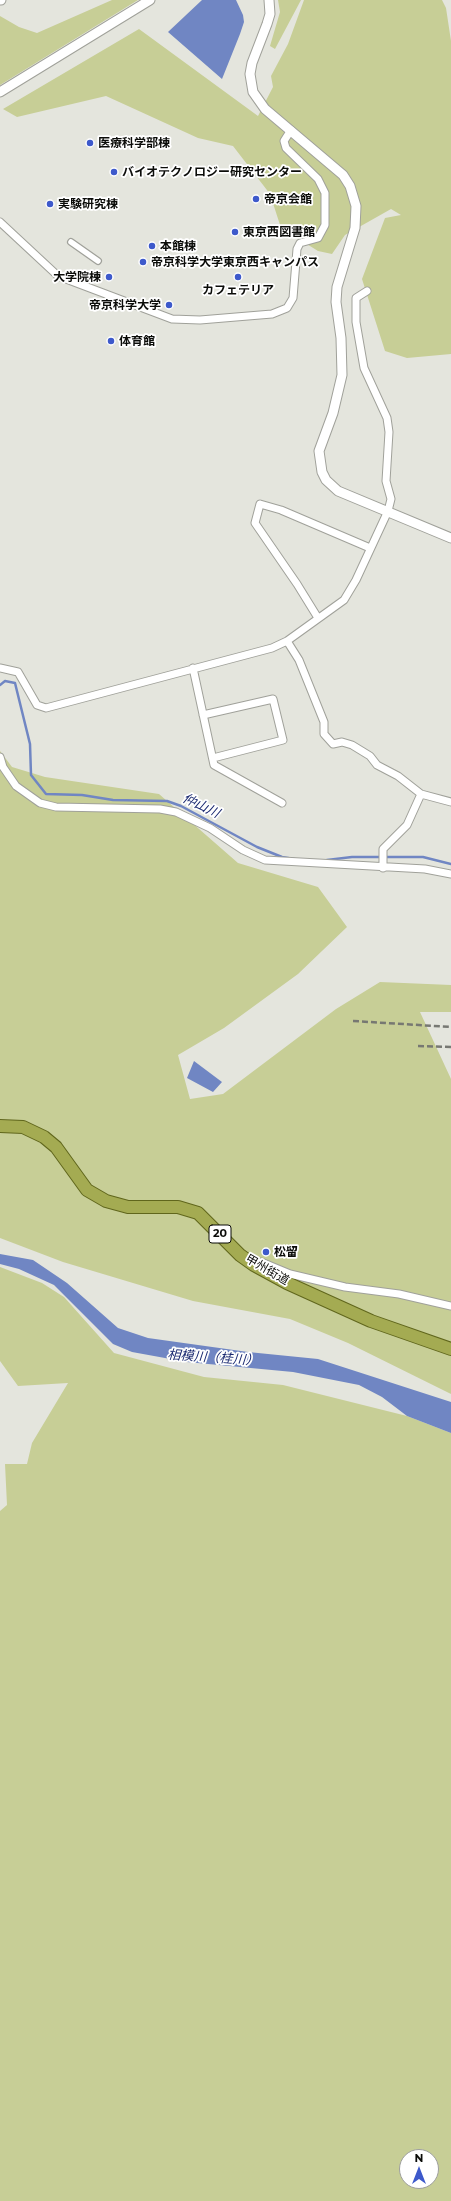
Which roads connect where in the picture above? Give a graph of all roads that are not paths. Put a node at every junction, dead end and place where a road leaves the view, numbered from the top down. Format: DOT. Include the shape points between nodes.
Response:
graph roads {
  1 [pos="150,0"];
  2 [pos="269,0"];
  3 [pos="0,92"];
  4 [pos="291,130"];
  5 [pos="0,222"];
  6 [pos="71,242"];
  7 [pos="98,262"];
  8 [pos="367,291"];
  9 [pos="388,511"];
  10 [pos="451,538"];
  11 [pos="370,548"];
  12 [pos="318,618"];
  13 [pos="287,641"];
  14 [pos="0,668"];
  15 [pos="193,668"];
  16 [pos="203,715"];
  17 [pos="0,757"];
  18 [pos="213,758"];
  19 [pos="421,794"];
  20 [pos="451,802"];
  21 [pos="282,803"];
  22 [pos="383,868"];
  23 [pos="451,874"];
  24 [pos="0,1126"];
  25 [pos="254,1265"];
  26 [pos="451,1306"];
  27 [pos="451,1349"];
  1 -- 3 [label="street"];
  2 -- 4 [label="street" via="270,14 252,63 250,83 265,109"];
  4 -- 5 [label="street" via="284,140 286,148 318,179 325,193 325,225 318,238 300,243 297,249 293,298 287,308 272,314 200,320 172,319 58,276"];
  4 -- 9 [label="street" via="344,175 352,190 356,206 355,228 337,287 342,374 333,413 319,451 322,472 326,480 338,491"];
  6 -- 7 [label="street"];
  8 -- 9 [label="street" via="356,298 356,322 364,368 387,418 389,432 386,481 390,499"];
  9 -- 10 [label="street"];
  9 -- 11 [label="street"];
  11 -- 12 [label="street" via="344,600"];
  11 -- 12 [label="street" via="281,510 260,504 255,523"];
  12 -- 13 [label="street"];
  13 -- 15 [label="street" via="272,648"];
  13 -- 19 [label="street" via="299,660 324,722 324,734 333,744 342,742 358,748 370,756 377,765 398,776"];
  14 -- 15 [label="street" via="18,672 37,705 46,708"];
  15 -- 16 [label="street"];
  16 -- 18 [label="street"];
  16 -- 18 [label="street" via="273,699 283,740"];
  17 -- 22 [label="street" via="3,767 16,786 40,803 56,807 160,809 192,819 243,850 265,860"];
  18 -- 21 [label="street" via="214,765"];
  19 -- 20 [label="street"];
  19 -- 22 [label="street" via="407,825 383,849"];
  22 -- 23 [label="street" via="425,869"];
  24 -- 25 [label="highway, 甲州街道 / 20" via="23,1127 44,1137 56,1147 84,1186 106,1202 128,1207 178,1207 198,1213 240,1255"];
  25 -- 26 [label="street" via="260,1262 290,1274 345,1287 399,1294"];
  25 -- 27 [label="highway, 甲州街道 / 20" via="371,1321"];
}
